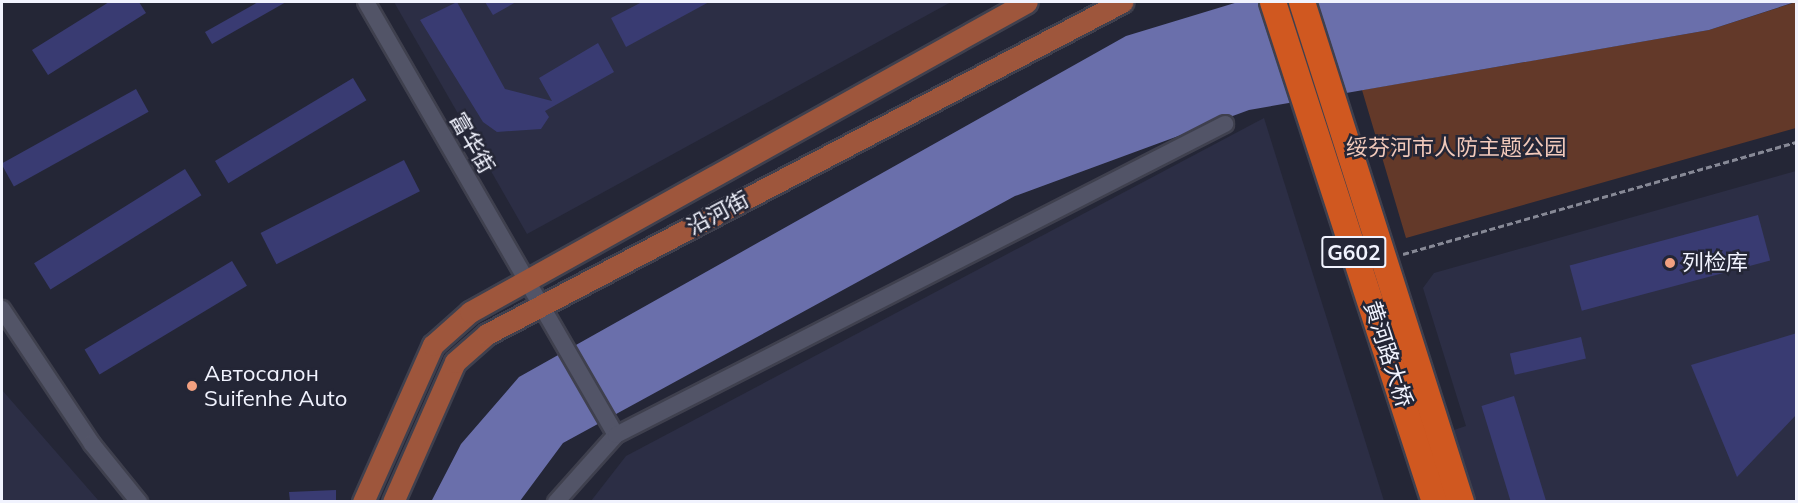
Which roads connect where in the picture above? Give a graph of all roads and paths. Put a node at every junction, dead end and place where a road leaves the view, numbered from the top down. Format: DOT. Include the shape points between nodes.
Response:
graph roads {
  1 [pos="366,2"];
  2 [pos="1027,2"];
  3 [pos="1122,2"];
  4 [pos="1273,2"];
  5 [pos="1302,2"];
  6 [pos="1225,124"];
  7 [pos="1797,142"];
  8 [pos="1384,259"];
  9 [pos="524,279"];
  10 [pos="539,306"];
  11 [pos="2,309"];
  12 [pos="616,435"];
  13 [pos="140,501"];
  14 [pos="363,501"];
  15 [pos="393,501"];
  16 [pos="556,501"];
  17 [pos="1436,501"];
  18 [pos="1461,501"];
  1 -- 9 [label="street, 富华街"];
  2 -- 9 [label="main road, 沿河街"];
  3 -- 10 [label="main road, 沿河街"];
  4 -- 17 [label="highway, 黄河路大桥 / G602"];
  5 -- 8 [label="highway, 黄河路大桥 / G602"];
  6 -- 12 [label="street"];
  7 -- 8 [label="path"];
  8 -- 18 [label="highway, 黄河路大桥 / G602"];
  9 -- 10 [label="street, 富华街"];
  9 -- 14 [label="main road, 沿河街" via="470,312 433,345"];
  10 -- 12 [label="street, 富华街"];
  10 -- 15 [label="main road, 沿河街" via="487,334 455,362"];
  11 -- 13 [label="street" via="92,444"];
  12 -- 16 [label="street"];
}
